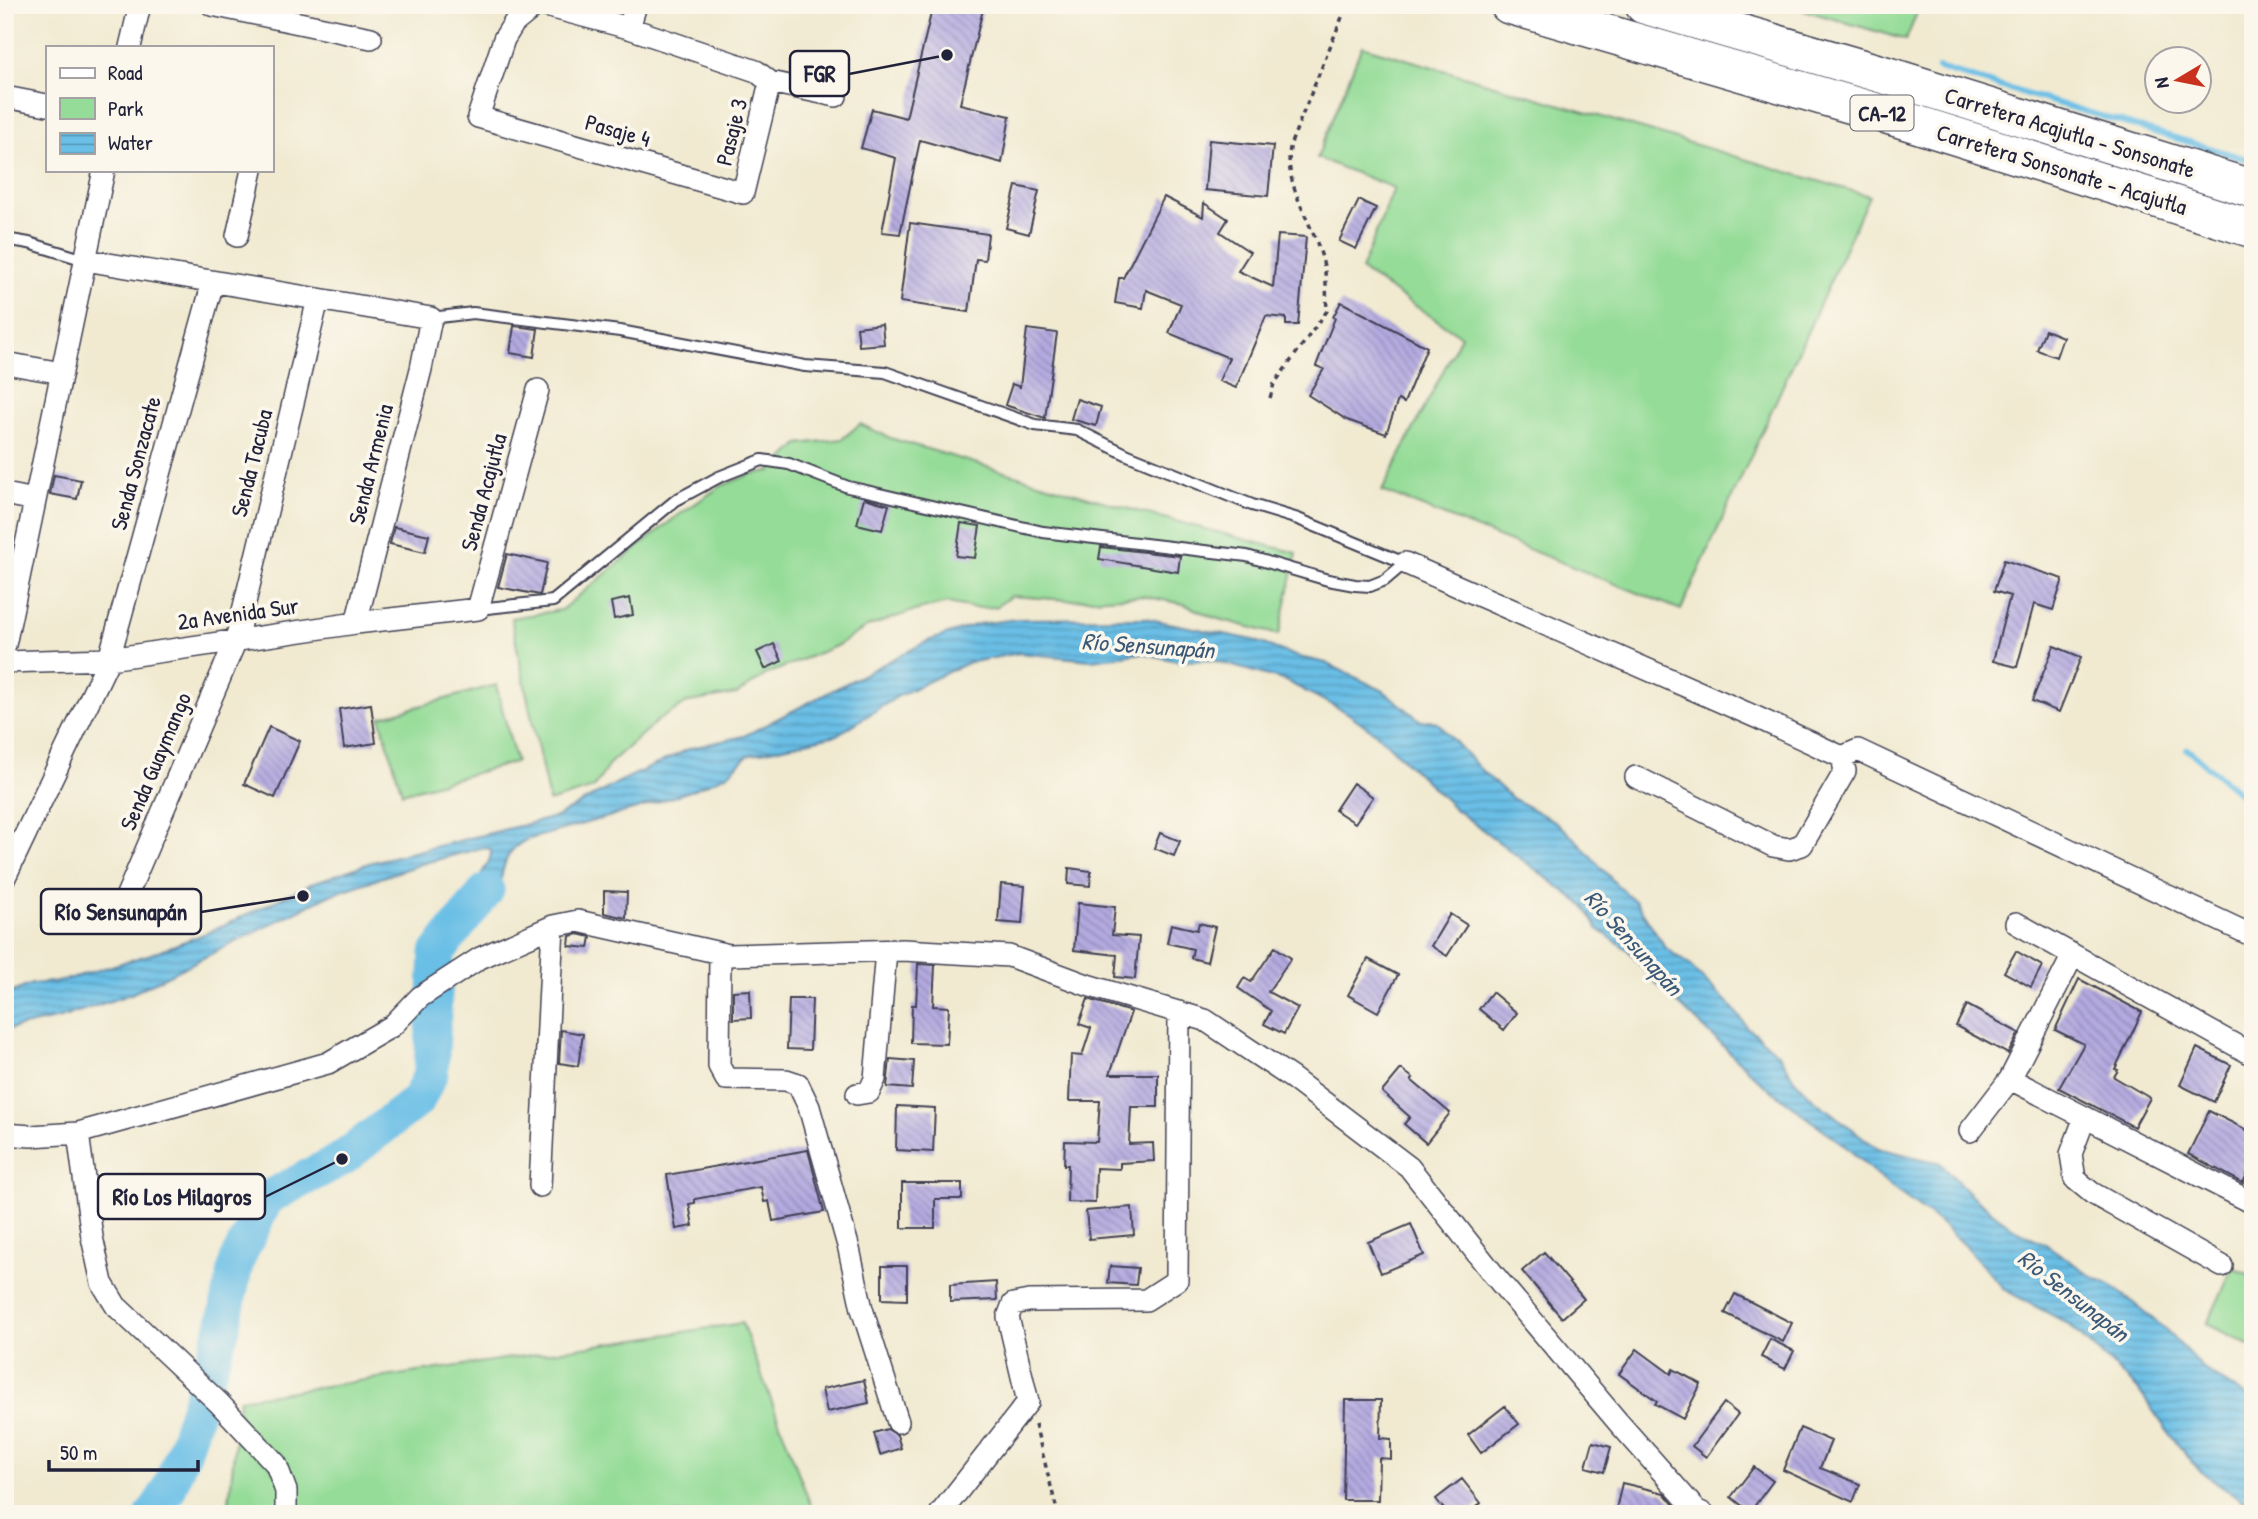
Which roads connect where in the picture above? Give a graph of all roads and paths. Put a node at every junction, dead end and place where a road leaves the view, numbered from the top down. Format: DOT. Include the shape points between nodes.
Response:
graph roads {
  1 [pos="140,5"];
  2 [pos="212,5"];
  3 [pos="536,5"];
  4 [pos="542,5"];
  5 [pos="636,5"];
  6 [pos="1347,5"];
  7 [pos="1509,5"];
  8 [pos="1644,5"];
  9 [pos="629,28"];
  10 [pos="371,38"];
  11 [pos="130,46"];
  12 [pos="770,82"];
  13 [pos="836,96"];
  14 [pos="5,97"];
  15 [pos="46,105"];
  16 [pos="104,172"];
  17 [pos="252,172"];
  18 [pos="2253,189"];
  19 [pos="743,193"];
  20 [pos="2253,229"];
  21 [pos="237,236"];
  22 [pos="5,239"];
  23 [pos="85,260"];
  24 [pos="213,282"];
  25 [pos="318,299"];
  26 [pos="431,318"];
  27 [pos="5,363"];
  28 [pos="62,373"];
  29 [pos="538,390"];
  30 [pos="1269,398"];
  31 [pos="5,494"];
  32 [pos="35,499"];
  33 [pos="1405,563"];
  34 [pos="478,609"];
  35 [pos="356,622"];
  36 [pos="236,640"];
  37 [pos="5,645"];
  38 [pos="108,659"];
  39 [pos="5,662"];
  40 [pos="1842,757"];
  41 [pos="1636,777"];
  42 [pos="5,877"];
  43 [pos="124,902"];
  44 [pos="2016,923"];
  45 [pos="553,926"];
  46 [pos="2253,936"];
  47 [pos="886,951"];
  48 [pos="720,953"];
  49 [pos="2073,955"];
  50 [pos="1179,1012"];
  51 [pos="2253,1055"];
  52 [pos="2010,1079"];
  53 [pos="857,1094"];
  54 [pos="2085,1117"];
  55 [pos="1970,1131"];
  56 [pos="78,1133"];
  57 [pos="5,1134"];
  58 [pos="540,1186"];
  59 [pos="2253,1203"];
  60 [pos="2222,1266"];
  61 [pos="1028,1402"];
  62 [pos="898,1422"];
  63 [pos="286,1514"];
  64 [pos="940,1514"];
  65 [pos="1058,1514"];
  66 [pos="1704,1514"];
  1 -- 11 [label="street"];
  2 -- 10 [label="street"];
  3 -- 19 [label="street, Pasaje 4" via="514,23 505,39 478,117"];
  4 -- 9 [label="street"];
  5 -- 9 [label="street"];
  6 -- 30 [label="path" via="1287,158 1323,263 1327,311 1274,384"];
  7 -- 20 [label="highway, Carretera Sonsonate - Acajutla / CA-12" via="1894,117"];
  8 -- 18 [label="highway, Carretera Acajutla - Sonsonate / CA-12"];
  9 -- 12 [label="street" via="756,71"];
  12 -- 13 [label="street"];
  12 -- 19 [label="street, Pasaje 3"];
  14 -- 15 [label="street"];
  16 -- 23 [label="street"];
  17 -- 21 [label="street"];
  22 -- 23 [label="lane"];
  23 -- 24 [label="street"];
  23 -- 28 [label="street"];
  24 -- 25 [label="street"];
  24 -- 38 [label="street, Senda Sonzacate"];
  25 -- 26 [label="street"];
  25 -- 36 [label="street, Senda Tacuba"];
  26 -- 33 [label="lane" via="487,314 620,331 805,366 884,372 1035,425 1077,430 1128,455"];
  26 -- 35 [label="street, Senda Armenia"];
  27 -- 28 [label="street"];
  28 -- 32 [label="street"];
  29 -- 34 [label="street, Senda Acajutla"];
  31 -- 32 [label="street"];
  32 -- 37 [label="street"];
  33 -- 34 [label="lane" via="1370,586 1355,585 1247,556 1043,532 870,492 789,464 762,460 676,500 553,601"];
  33 -- 40 [label="street"];
  34 -- 35 [label="street, 2a Avenida Sur"];
  35 -- 36 [label="street, 2a Avenida Sur"];
  36 -- 38 [label="street, 2a Avenida Sur"];
  36 -- 43 [label="street, Senda Guaymango"];
  38 -- 39 [label="street, 2a Avenida Sur"];
  38 -- 42 [label="street, Senda Sonzacate"];
  40 -- 41 [label="street" via="1845,771 1839,782 1802,845 1788,849 1773,846"];
  40 -- 46 [label="street" via="1858,750"];
  44 -- 49 [label="street"];
  45 -- 48 [label="street" via="578,921"];
  45 -- 56 [label="street" via="480,958 420,997 392,1027 328,1063"];
  45 -- 58 [label="street"];
  47 -- 48 [label="street"];
  47 -- 50 [label="street" via="1009,956"];
  47 -- 53 [label="street" via="875,1079 869,1091"];
  48 -- 62 [label="street" via="719,1066 726,1079 798,1084 809,1107 862,1308"];
  49 -- 51 [label="street"];
  49 -- 52 [label="street"];
  50 -- 61 [label="street" via="1177,1280 1146,1300 1013,1304 1008,1317"];
  50 -- 66 [label="street" via="1205,1020 1292,1078 1409,1167 1618,1422"];
  52 -- 54 [label="street"];
  52 -- 55 [label="street"];
  54 -- 59 [label="street"];
  54 -- 60 [label="street" via="2071,1154 2075,1179"];
  56 -- 57 [label="street"];
  56 -- 63 [label="street" via="102,1283 116,1306 219,1402 276,1464 286,1491"];
  61 -- 64 [label="street"];
  61 -- 65 [label="path"];
}
